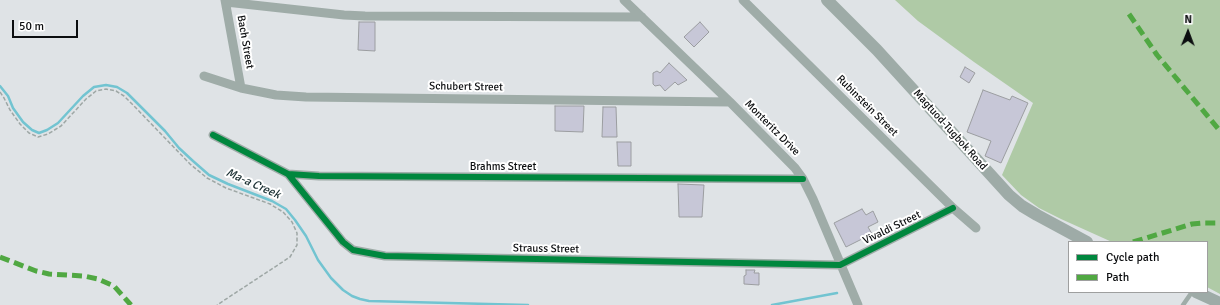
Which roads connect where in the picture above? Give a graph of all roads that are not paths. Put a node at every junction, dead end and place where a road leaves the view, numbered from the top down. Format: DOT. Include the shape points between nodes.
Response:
graph roads {
  1 [pos="624,0"];
  2 [pos="743,0"];
  3 [pos="826,0"];
  4 [pos="225,1"];
  5 [pos="642,17"];
  6 [pos="204,76"];
  7 [pos="241,88"];
  8 [pos="730,102"];
  9 [pos="213,135"];
  10 [pos="288,174"];
  11 [pos="803,179"];
  12 [pos="953,208"];
  13 [pos="976,228"];
  14 [pos="1085,241"];
  15 [pos="840,265"];
  16 [pos="1191,293"];
  17 [pos="1198,293"];
  18 [pos="1220,303"];
  19 [pos="858,305"];
  20 [pos="1183,305"];
  1 -- 5 [label="street, Monteritz Drive"];
  2 -- 12 [label="street, Rubinstein Street"];
  3 -- 14 [label="main road, Magtuod-Tugbok Road" via="877,50 1009,195 1022,206"];
  4 -- 5 [label="street" via="365,16"];
  4 -- 7 [label="street, Bach Street"];
  5 -- 8 [label="street, Monteritz Drive"];
  6 -- 7 [label="street, Schubert Street"];
  7 -- 8 [label="street, Schubert Street" via="306,98"];
  8 -- 11 [label="street, Monteritz Drive"];
  9 -- 10 [label="street, Brahms Street"];
  10 -- 11 [label="street, Brahms Street"];
  10 -- 15 [label="street, Strauss Street" via="343,242 353,250 385,256"];
  11 -- 15 [label="street, Monteritz Drive"];
  12 -- 13 [label="street, Rubinstein Street"];
  12 -- 15 [label="street, Vivaldi Street"];
  15 -- 19 [label="street, Monteritz Drive"];
  16 -- 20 [label="lane"];
  17 -- 18 [label="main road"];
}
